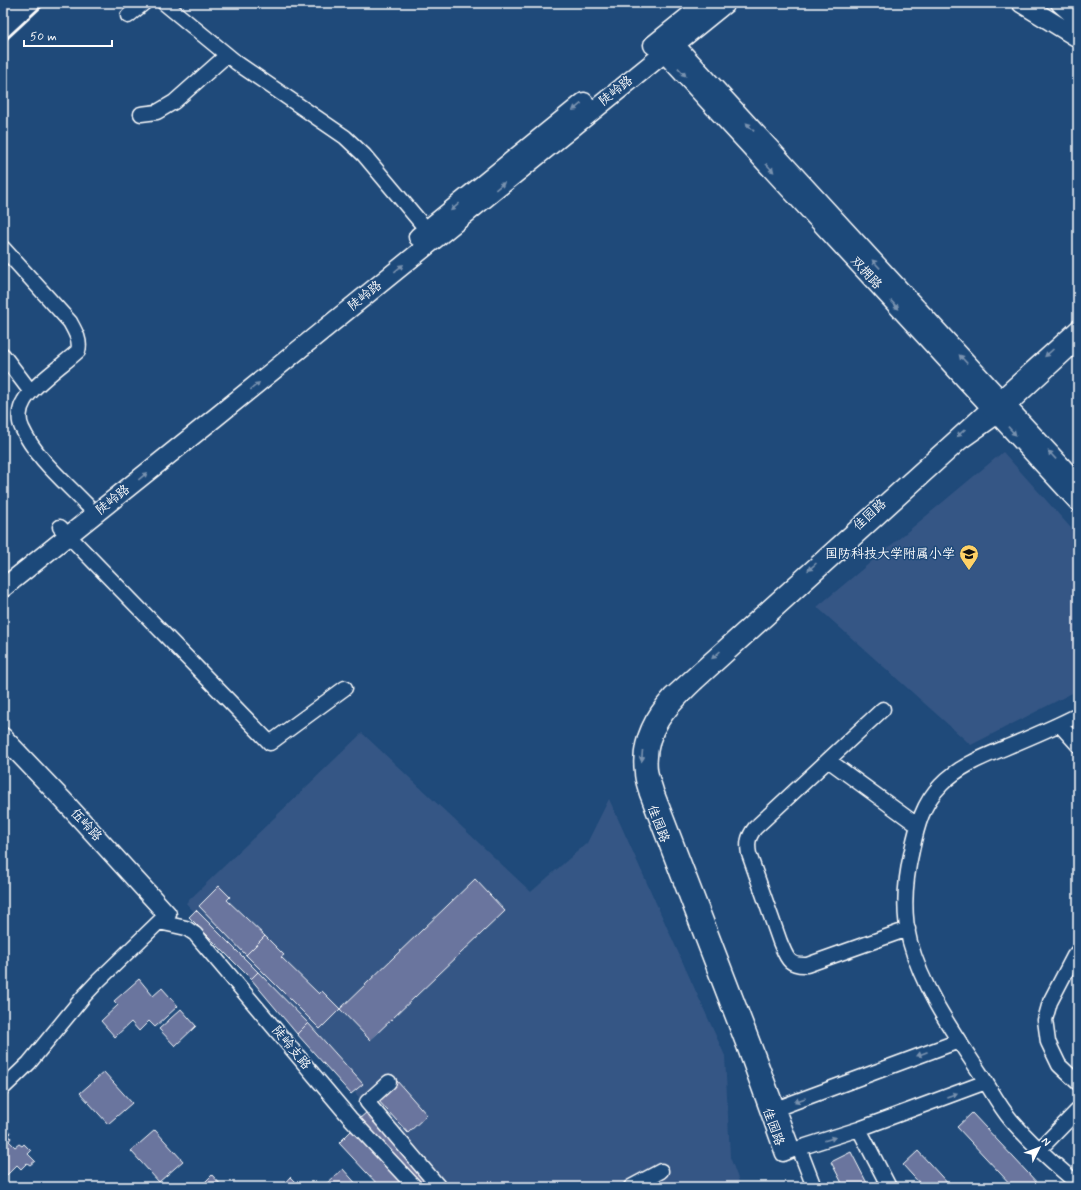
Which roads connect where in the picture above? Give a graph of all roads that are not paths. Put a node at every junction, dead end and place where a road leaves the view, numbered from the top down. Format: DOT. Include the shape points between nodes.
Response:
graph roads {
  1 [pos="144,3"];
  2 [pos="164,3"];
  3 [pos="705,3"];
  4 [pos="726,3"];
  5 [pos="1021,3"];
  6 [pos="1037,3"];
  7 [pos="1060,3"];
  8 [pos="128,16"];
  9 [pos="1078,19"];
  10 [pos="1078,37"];
  11 [pos="665,44"];
  12 [pos="227,55"];
  13 [pos="141,114"];
  14 [pos="427,230"];
  15 [pos="3,248"];
  16 [pos="1078,327"];
  17 [pos="1078,342"];
  18 [pos="3,356"];
  19 [pos="31,392"];
  20 [pos="999,407"];
  21 [pos="1078,484"];
  22 [pos="1078,502"];
  23 [pos="87,505"];
  24 [pos="64,532"];
  25 [pos="3,574"];
  26 [pos="3,588"];
  27 [pos="345,688"];
  28 [pos="883,709"];
  29 [pos="1078,715"];
  30 [pos="1060,725"];
  31 [pos="3,737"];
  32 [pos="1078,745"];
  33 [pos="3,753"];
  34 [pos="828,760"];
  35 [pos="917,825"];
  36 [pos="161,916"];
  37 [pos="908,929"];
  38 [pos="1078,951"];
  39 [pos="958,1040"];
  40 [pos="3,1080"];
  41 [pos="389,1082"];
  42 [pos="986,1082"];
  43 [pos="1078,1083"];
  44 [pos="3,1088"];
  45 [pos="772,1110"];
  46 [pos="1078,1110"];
  47 [pos="859,1129"];
  48 [pos="796,1149"];
  49 [pos="1039,1150"];
  50 [pos="661,1170"];
  51 [pos="1078,1184"];
  52 [pos="416,1187"];
  53 [pos="439,1187"];
  54 [pos="631,1187"];
  55 [pos="814,1187"];
  56 [pos="889,1187"];
  1 -- 8 [label="street"];
  2 -- 12 [label="street"];
  3 -- 11 [label="main road, 陡岭路"];
  4 -- 11 [label="main road, 陡岭路"];
  5 -- 10 [label="main road"];
  6 -- 10 [label="main road"];
  7 -- 9 [label="main road"];
  11 -- 14 [label="main road, 陡岭路, one-way"];
  11 -- 20 [label="main road, 双拥路"];
  24 -- 11 [label="main road, 陡岭路, one-way" via="421,251"];
  12 -- 13 [label="street" via="174,102 157,112"];
  12 -- 14 [label="street" via="346,137"];
  14 -- 23 [label="main road, 陡岭路"];
  15 -- 19 [label="street" via="70,322 80,345 78,352"];
  16 -- 20 [label="street, 佳园路, one-way"];
  17 -- 20 [label="street, 佳园路"];
  18 -- 19 [label="street"];
  19 -- 23 [label="street" via="19,414 22,427 41,458"];
  21 -- 20 [label="main road, 双拥路, one-way"];
  20 -- 22 [label="main road, 双拥路, one-way"];
  20 -- 45 [label="street, 佳园路" via="671,695 649,726 642,756 642,773 647,794"];
  23 -- 24 [label="main road, 陡岭路"];
  24 -- 25 [label="main road, 陡岭路"];
  24 -- 26 [label="main road, 陡岭路"];
  24 -- 27 [label="street" via="270,743"];
  28 -- 34 [label="street"];
  29 -- 30 [label="street"];
  30 -- 32 [label="street"];
  30 -- 35 [label="street" via="977,759 957,771 927,802"];
  31 -- 36 [label="main road, 伍岭路" via="74,811"];
  33 -- 36 [label="main road, 伍岭路"];
  34 -- 35 [label="street"];
  34 -- 37 [label="street" via="755,828 748,838 749,854 786,956 798,966 807,965"];
  35 -- 37 [label="street" via="905,889"];
  36 -- 40 [label="street" via="94,977 40,1043"];
  36 -- 44 [label="street" via="94,986 29,1063"];
  36 -- 52 [label="street, 陡岭支路" via="195,934 350,1118"];
  37 -- 39 [label="street" via="921,974"];
  38 -- 43 [label="street" via="1050,1002 1045,1020 1048,1042 1059,1064"];
  39 -- 42 [label="street"];
  39 -- 45 [label="street, one-way"];
  41 -- 53 [label="street" via="367,1102"];
  47 -- 42 [label="street, one-way"];
  42 -- 49 [label="street" via="1010,1118"];
  45 -- 48 [label="street, 佳园路"];
  46 -- 49 [label="street"];
  48 -- 47 [label="street, one-way"];
  47 -- 56 [label="street"];
  48 -- 55 [label="street, 佳园路"];
  49 -- 51 [label="street"];
  50 -- 54 [label="street"];
}
